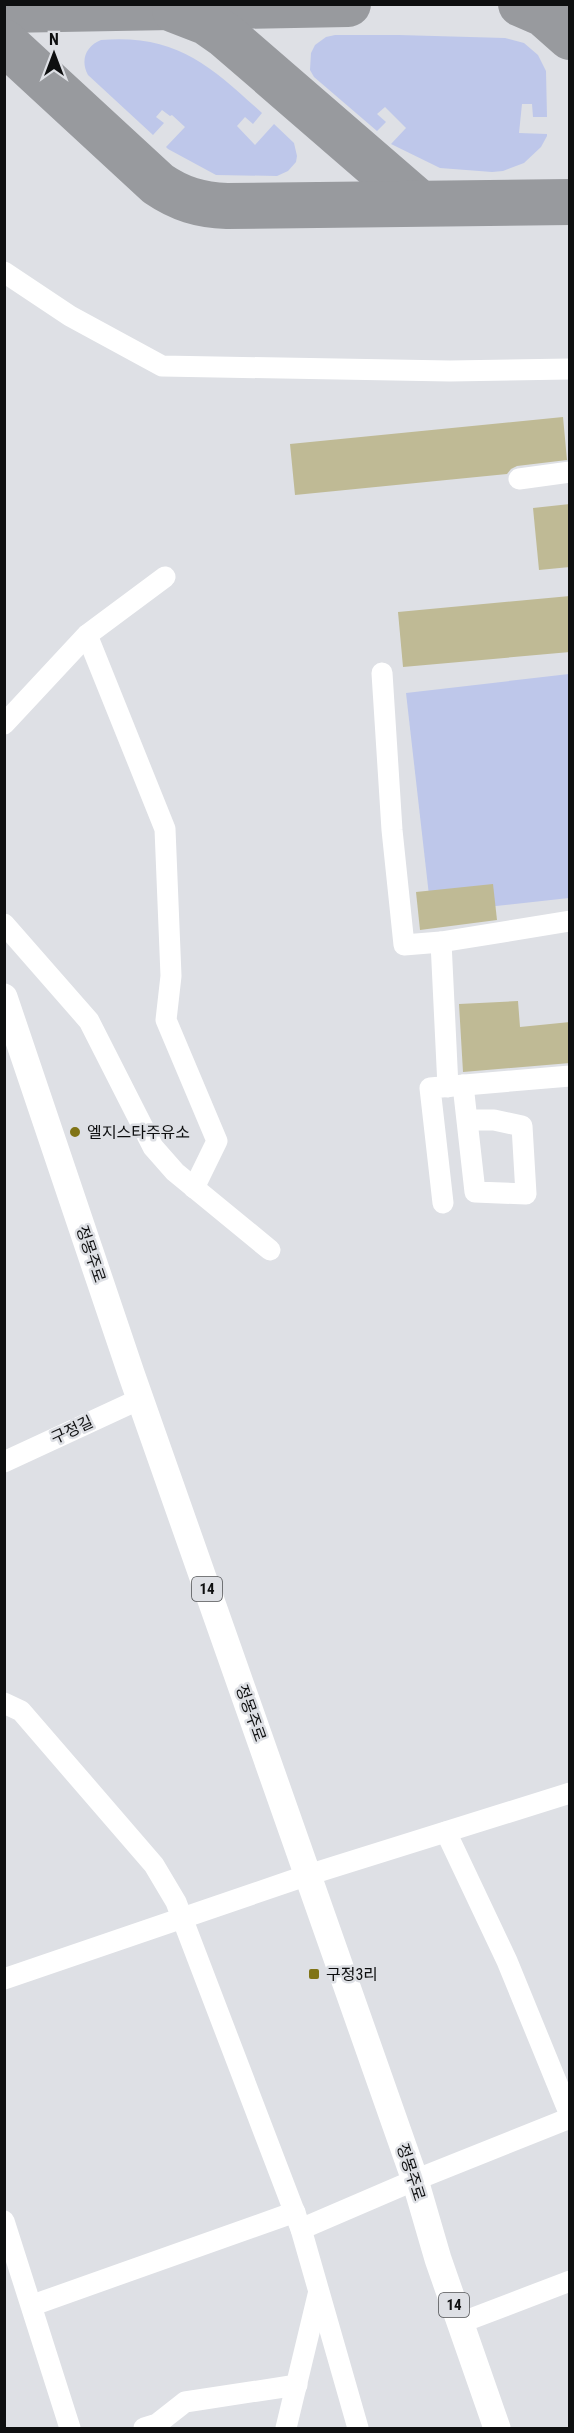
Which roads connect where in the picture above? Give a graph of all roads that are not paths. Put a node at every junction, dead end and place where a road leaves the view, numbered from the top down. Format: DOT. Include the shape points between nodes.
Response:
graph roads {
  1 [pos="4,273"];
  2 [pos="570,369"];
  3 [pos="570,472"];
  4 [pos="519,479"];
  5 [pos="165,578"];
  6 [pos="87,635"];
  7 [pos="382,673"];
  8 [pos="4,724"];
  9 [pos="570,921"];
  10 [pos="4,924"];
  11 [pos="441,942"];
  12 [pos="4,998"];
  13 [pos="13,1049"];
  14 [pos="570,1076"];
  15 [pos="455,1086"];
  16 [pos="467,1120"];
  17 [pos="194,1188"];
  18 [pos="443,1203"];
  19 [pos="270,1250"];
  20 [pos="140,1399"];
  21 [pos="4,1462"];
  22 [pos="4,1703"];
  23 [pos="570,1793"];
  24 [pos="446,1832"];
  25 [pos="308,1875"];
  26 [pos="182,1918"];
  27 [pos="4,1979"];
  28 [pos="570,2116"];
  29 [pos="415,2180"];
  30 [pos="4,2221"];
  31 [pos="298,2221"];
  32 [pos="570,2281"];
  33 [pos="319,2292"];
  34 [pos="33,2305"];
  35 [pos="460,2323"];
  36 [pos="297,2385"];
  37 [pos="70,2428"];
  38 [pos="144,2428"];
  39 [pos="286,2428"];
  40 [pos="357,2428"];
  41 [pos="496,2428"];
  1 -- 2 [label="street" via="70,316 162,366"];
  3 -- 4 [label="street"];
  5 -- 6 [label="street"];
  6 -- 8 [label="street"];
  6 -- 17 [label="street" via="165,829 171,976 166,1020 217,1141"];
  7 -- 11 [label="street" via="404,945"];
  9 -- 11 [label="street"];
  10 -- 17 [label="street" via="89,1021 153,1148"];
  11 -- 15 [label="street"];
  12 -- 13 [label="main road, 정몽주로 / 14"];
  13 -- 20 [label="main road, 정몽주로 / 14"];
  14 -- 15 [label="street"];
  15 -- 16 [label="street"];
  15 -- 18 [label="street" via="430,1088"];
  17 -- 19 [label="street"];
  20 -- 21 [label="street, 구정길"];
  20 -- 25 [label="main road, 정몽주로 / 14"];
  22 -- 26 [label="street" via="21,1711 154,1865"];
  23 -- 24 [label="street"];
  24 -- 25 [label="street"];
  24 -- 28 [label="street" via="507,1961"];
  25 -- 26 [label="street"];
  25 -- 29 [label="main road, 정몽주로 / 14"];
  26 -- 27 [label="street"];
  26 -- 31 [label="street"];
  28 -- 29 [label="street"];
  29 -- 31 [label="street"];
  29 -- 35 [label="main road, 정몽주로 / 14"];
  30 -- 34 [label="street"];
  31 -- 33 [label="street"];
  31 -- 34 [label="street"];
  32 -- 35 [label="street"];
  33 -- 36 [label="street"];
  33 -- 40 [label="street"];
  34 -- 37 [label="street"];
  35 -- 41 [label="main road, 정몽주로 / 14"];
  36 -- 38 [label="street" via="185,2402 157,2424"];
  36 -- 39 [label="street"];
}
